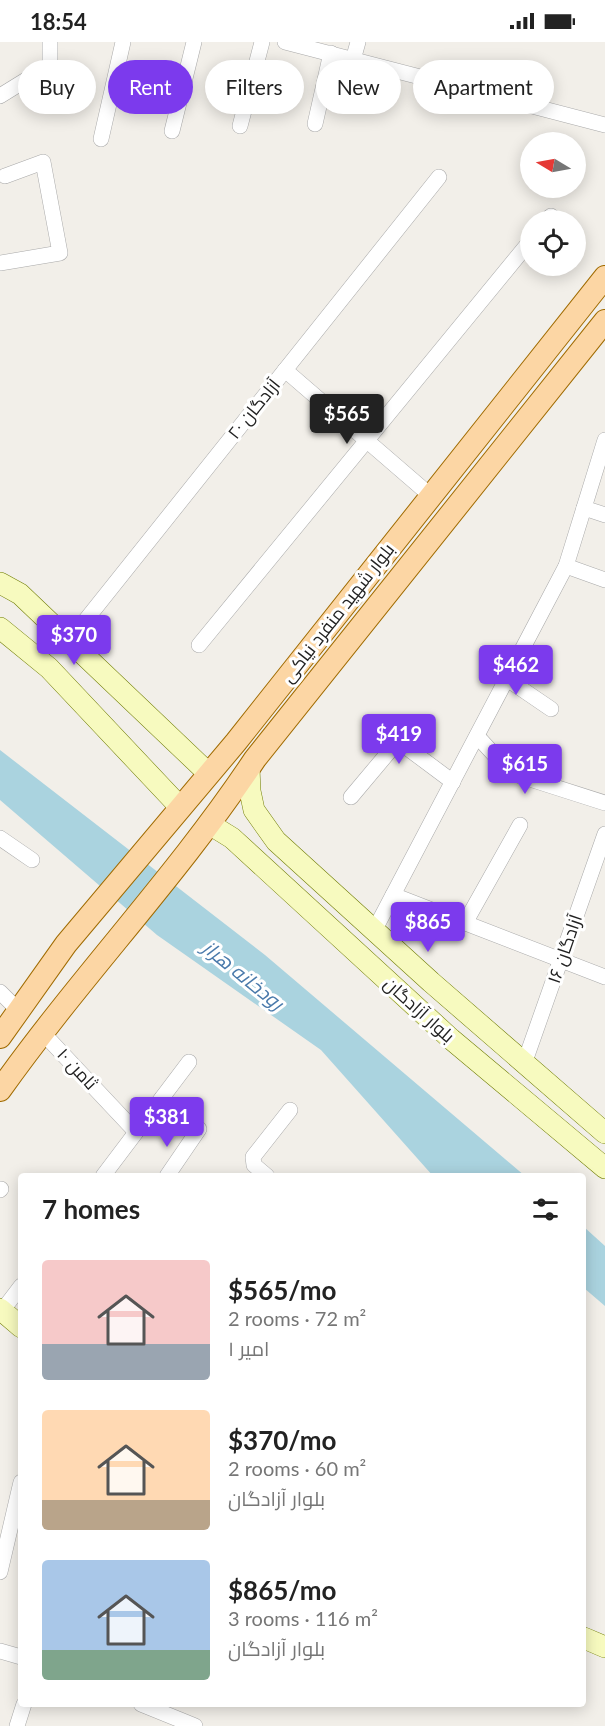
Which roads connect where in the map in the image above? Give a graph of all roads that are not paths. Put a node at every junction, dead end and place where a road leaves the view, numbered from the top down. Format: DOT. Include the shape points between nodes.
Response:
graph roads {
  1 [pos="50,42"];
  2 [pos="123,42"];
  3 [pos="194,42"];
  4 [pos="262,42"];
  5 [pos="358,42"];
  6 [pos="294,43"];
  7 [pos="331,53"];
  8 [pos="353,60"];
  9 [pos="401,72"];
  10 [pos="0,96"];
  11 [pos="315,124"];
  12 [pos="605,125"];
  13 [pos="240,126"];
  14 [pos="172,130"];
  15 [pos="101,139"];
  16 [pos="5,176"];
  17 [pos="439,177"];
  18 [pos="520,253"];
  19 [pos="0,263"];
  20 [pos="605,277"];
  21 [pos="605,321"];
  22 [pos="285,370"];
  23 [pos="605,440"];
  24 [pos="367,441"];
  25 [pos="431,496"];
  26 [pos="584,508"];
  27 [pos="605,516"];
  28 [pos="566,566"];
  29 [pos="365,580"];
  30 [pos="605,580"];
  31 [pos="0,583"];
  32 [pos="385,596"];
  33 [pos="336,615"];
  34 [pos="0,628"];
  35 [pos="355,634"];
  36 [pos="69,641"];
  37 [pos="199,645"];
  38 [pos="48,668"];
  39 [pos="507,679"];
  40 [pos="551,709"];
  41 [pos="477,736"];
  42 [pos="249,768"];
  43 [pos="209,774"];
  44 [pos="453,782"];
  45 [pos="351,797"];
  46 [pos="605,802"];
  47 [pos="180,807"];
  48 [pos="211,825"];
  49 [pos="520,825"];
  50 [pos="605,834"];
  51 [pos="0,838"];
  52 [pos="32,860"];
  53 [pos="393,895"];
  54 [pos="465,923"];
  55 [pos="375,931"];
  56 [pos="561,960"];
  57 [pos="605,977"];
  58 [pos="440,990"];
  59 [pos="0,992"];
  60 [pos="19,1011"];
  61 [pos="422,1014"];
  62 [pos="42,1032"];
  63 [pos="2,1034"];
  64 [pos="26,1054"];
  65 [pos="189,1062"];
  66 [pos="525,1064"];
  67 [pos="0,1090"];
  68 [pos="162,1098"];
  69 [pos="290,1110"];
  70 [pos="136,1132"];
  71 [pos="605,1133"];
  72 [pos="605,1168"];
  73 [pos="105,1173"];
  74 [pos="169,1173"];
  75 [pos="263,1173"];
  76 [pos="18,1290"];
  77 [pos="1,1310"];
  78 [pos="18,1324"];
  79 [pos="18,1495"];
  80 [pos="0,1572"];
  81 [pos="0,1651"];
  82 [pos="18,1656"];
  83 [pos="23,1707"];
  84 [pos="166,1709"];
  85 [pos="17,1726"];
  86 [pos="195,1726"];
  1 -- 10 [label="street" via="50,65"];
  2 -- 15 [label="street"];
  3 -- 14 [label="street"];
  4 -- 13 [label="street"];
  5 -- 8 [label="street"];
  6 -- 7 [label="street"];
  7 -- 8 [label="street"];
  7 -- 11 [label="street"];
  9 -- 12 [label="street"];
  16 -- 19 [label="street" via="43,162 60,253"];
  17 -- 22 [label="street, آزادگان ۲۰"];
  18 -- 24 [label="street"];
  20 -- 25 [label="main road, بلوار شهید منفرد نیاکی"];
  21 -- 32 [label="main road, بلوار شهید منفرد نیاکی"];
  22 -- 24 [label="street"];
  22 -- 36 [label="street, آزادگان ۲۰"];
  23 -- 26 [label="street"];
  24 -- 25 [label="street"];
  24 -- 37 [label="street"];
  25 -- 29 [label="main road, بلوار شهید منفرد نیاکی"];
  26 -- 27 [label="street"];
  26 -- 28 [label="street"];
  28 -- 30 [label="street"];
  28 -- 39 [label="street"];
  29 -- 32 [label="main road" via="368,593"];
  29 -- 33 [label="main road, بلوار شهید منفرد نیاکی"];
  31 -- 36 [label="main road" via="20,594"];
  32 -- 35 [label="main road, بلوار شهید منفرد نیاکی"];
  33 -- 35 [label="main road" via="353,620"];
  33 -- 43 [label="main road, بلوار شهید منفرد نیاکی"];
  34 -- 38 [label="main road"];
  35 -- 42 [label="main road, بلوار شهید منفرد نیاکی"];
  36 -- 38 [label="main road"];
  36 -- 43 [label="main road"];
  38 -- 47 [label="main road"];
  39 -- 40 [label="street"];
  39 -- 41 [label="street"];
  41 -- 44 [label="street"];
  41 -- 46 [label="street" via="511,773"];
  42 -- 48 [label="main road, بلوار شهید منفرد نیاکی"];
  42 -- 55 [label="main road, بلوار آزادگان" via="254,810 276,841"];
  43 -- 47 [label="main road, بلوار شهید منفرد نیاکی"];
  44 -- 45 [label="street" via="398,741"];
  44 -- 53 [label="street"];
  47 -- 60 [label="main road, بلوار شهید منفرد نیاکی" via="66,944"];
  48 -- 61 [label="main road, بلوار آزادگان" via="232,838"];
  48 -- 62 [label="main road, بلوار شهید منفرد نیاکی"];
  49 -- 54 [label="street"];
  50 -- 56 [label="street, آزادگان ۱۶"];
  51 -- 52 [label="street"];
  53 -- 54 [label="street"];
  53 -- 55 [label="street"];
  54 -- 56 [label="street"];
  55 -- 58 [label="main road, بلوار آزادگان"];
  56 -- 57 [label="street"];
  56 -- 66 [label="street, آزادگان ۱۶"];
  58 -- 61 [label="main road"];
  58 -- 66 [label="main road, بلوار آزادگان"];
  59 -- 60 [label="street"];
  60 -- 62 [label="main road"];
  60 -- 63 [label="main road, بلوار شهید منفرد نیاکی"];
  61 -- 72 [label="main road, بلوار آزادگان"];
  62 -- 64 [label="main road, بلوار شهید منفرد نیاکی"];
  62 -- 70 [label="street, ثامن ۱۰"];
  63 -- 64 [label="main road"];
  64 -- 67 [label="main road, بلوار شهید منفرد نیاکی"];
  65 -- 68 [label="street"];
  66 -- 71 [label="main road, بلوار آزادگان"];
  68 -- 70 [label="street"];
  68 -- 74 [label="street" via="199,1129"];
  69 -- 75 [label="street" via="253,1157 254,1165"];
  70 -- 73 [label="street"];
  76 -- 77 [label="street"];
  77 -- 78 [label="main road"];
  79 -- 80 [label="street"];
  81 -- 82 [label="street"];
  83 -- 85 [label="street"];
  84 -- 86 [label="street"];
}
